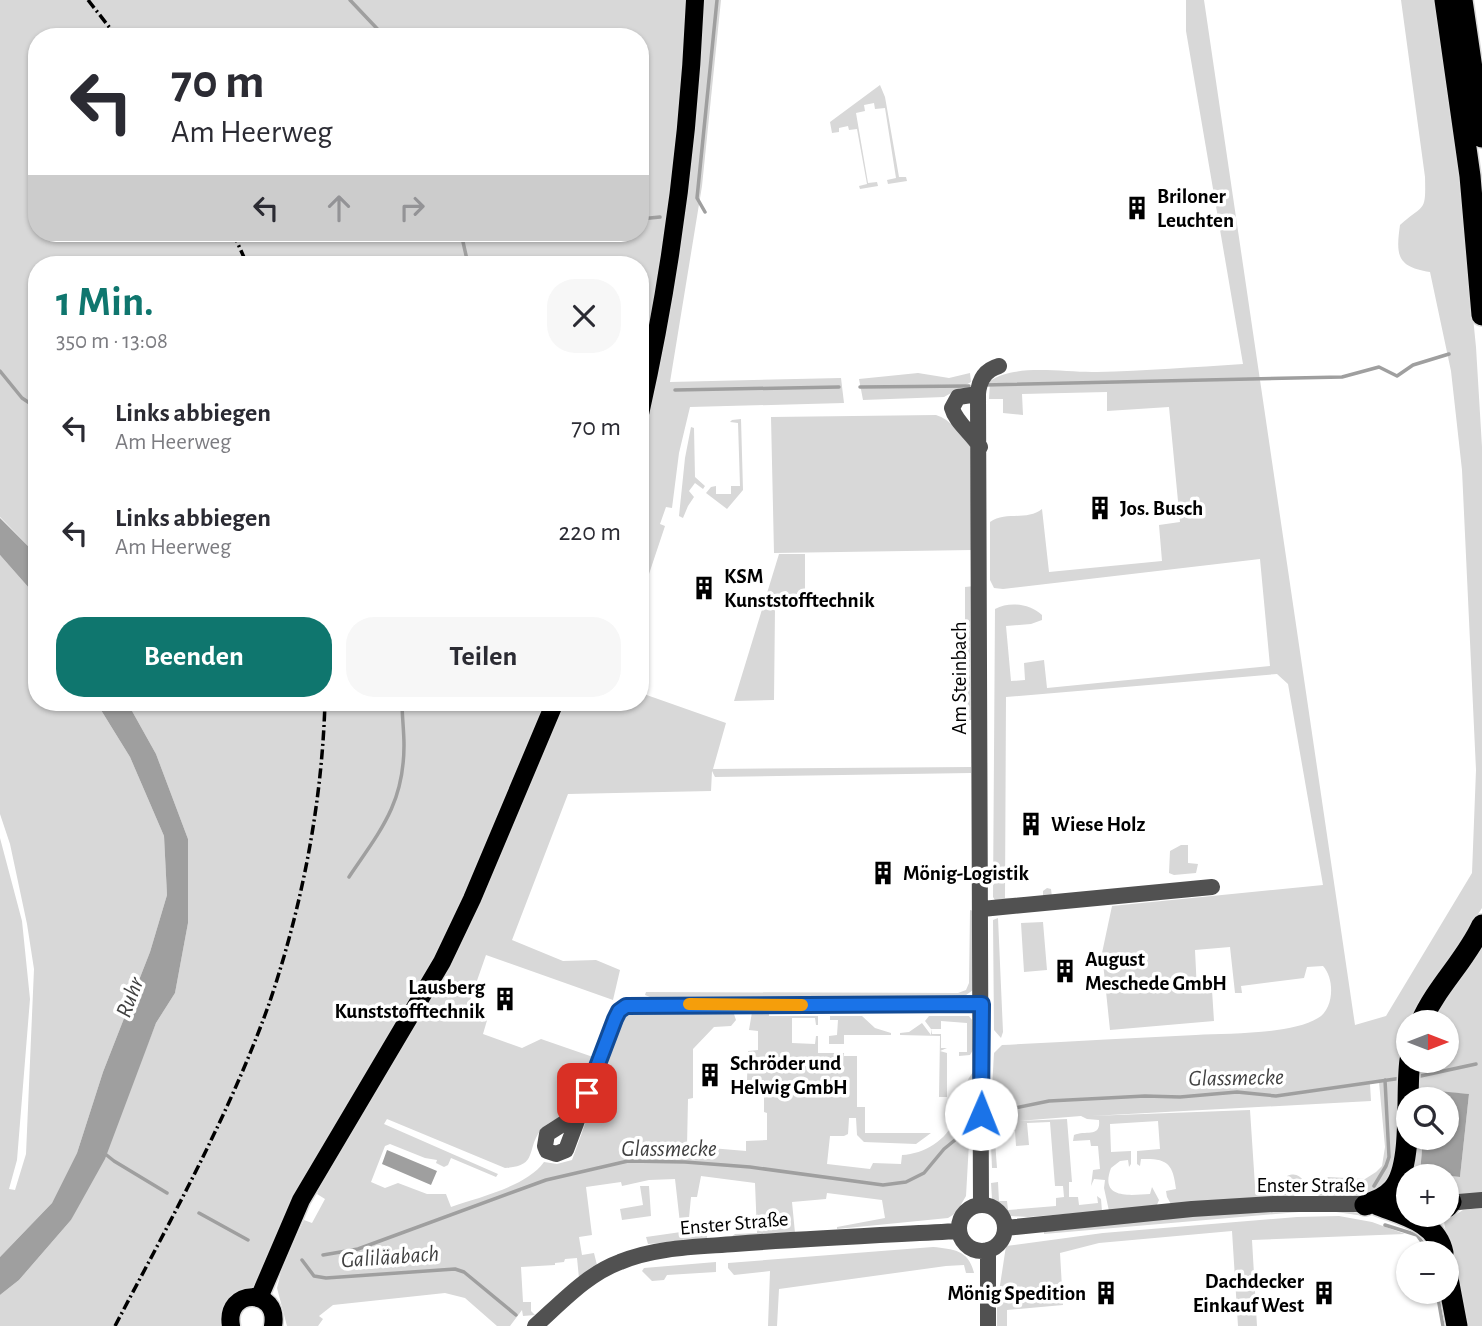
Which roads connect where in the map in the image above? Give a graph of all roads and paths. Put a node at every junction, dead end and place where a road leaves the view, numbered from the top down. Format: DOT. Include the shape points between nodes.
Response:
graph roads {
  1 [pos="695,0"];
  2 [pos="1445,0"];
  3 [pos="1462,0"];
  4 [pos="1482,137"];
  5 [pos="1482,315"];
  6 [pos="649,366"];
  7 [pos="999,366"];
  8 [pos="978,394"];
  9 [pos="980,447"];
  10 [pos="551,711"];
  11 [pos="1212,887"];
  12 [pos="982,909"];
  13 [pos="1482,925"];
  14 [pos="982,1004"];
  15 [pos="1429,1010"];
  16 [pos="1408,1073"];
  17 [pos="580,1113"];
  18 [pos="1405,1164"];
  19 [pos="1396,1183"];
  20 [pos="1482,1200"];
  21 [pos="981,1205"];
  22 [pos="1372,1205"];
  23 [pos="1396,1205"];
  24 [pos="1459,1205"];
  25 [pos="1005,1228"];
  26 [pos="959,1231"];
  27 [pos="1437,1241"];
  28 [pos="988,1250"];
  29 [pos="259,1298"];
  30 [pos="1453,1304"];
  31 [pos="231,1326"];
  32 [pos="273,1326"];
  33 [pos="535,1326"];
  34 [pos="988,1326"];
  35 [pos="1458,1326"];
  1 -- 6 [label="main road" via="681,167"];
  2 -- 5 [label="highway" via="1470,176"];
  3 -- 4 [label="highway"];
  7 -- 8 [label="street" via="981,379"];
  8 -- 9 [label="street, Am Steinbach"];
  8 -- 9 [label="street" via="958,397 952,408"];
  9 -- 12 [label="street, Am Steinbach"];
  10 -- 29 [label="main road" via="442,962 301,1200"];
  11 -- 12 [label="street"];
  12 -- 14 [label="street, Am Steinbach"];
  13 -- 15 [label="highway"];
  14 -- 17 [label="street" via="626,1006 615,1019"];
  14 -- 21 [label="street, Am Steinbach"];
  16 -- 18 [label="highway"];
  19 -- 22 [label="highway"];
  20 -- 24 [label="street"];
  21 -- 25 [label="street" via="1000,1214"];
  21 -- 26 [label="street" via="964,1213"];
  22 -- 23 [label="street, Enster Straße"];
  22 -- 25 [label="street, Enster Straße" via="1301,1203 1192,1209"];
  22 -- 27 [label="highway" via="1424,1224"];
  25 -- 28 [label="street" via="1002,1239"];
  26 -- 28 [label="street" via="970,1247"];
  26 -- 33 [label="street, Enster Straße" via="808,1238 650,1253 605,1269"];
  28 -- 34 [label="street"];
  29 -- 31 [label="main road" via="237,1303"];
  29 -- 32 [label="main road" via="271,1308"];
  30 -- 35 [label="highway"];
}
